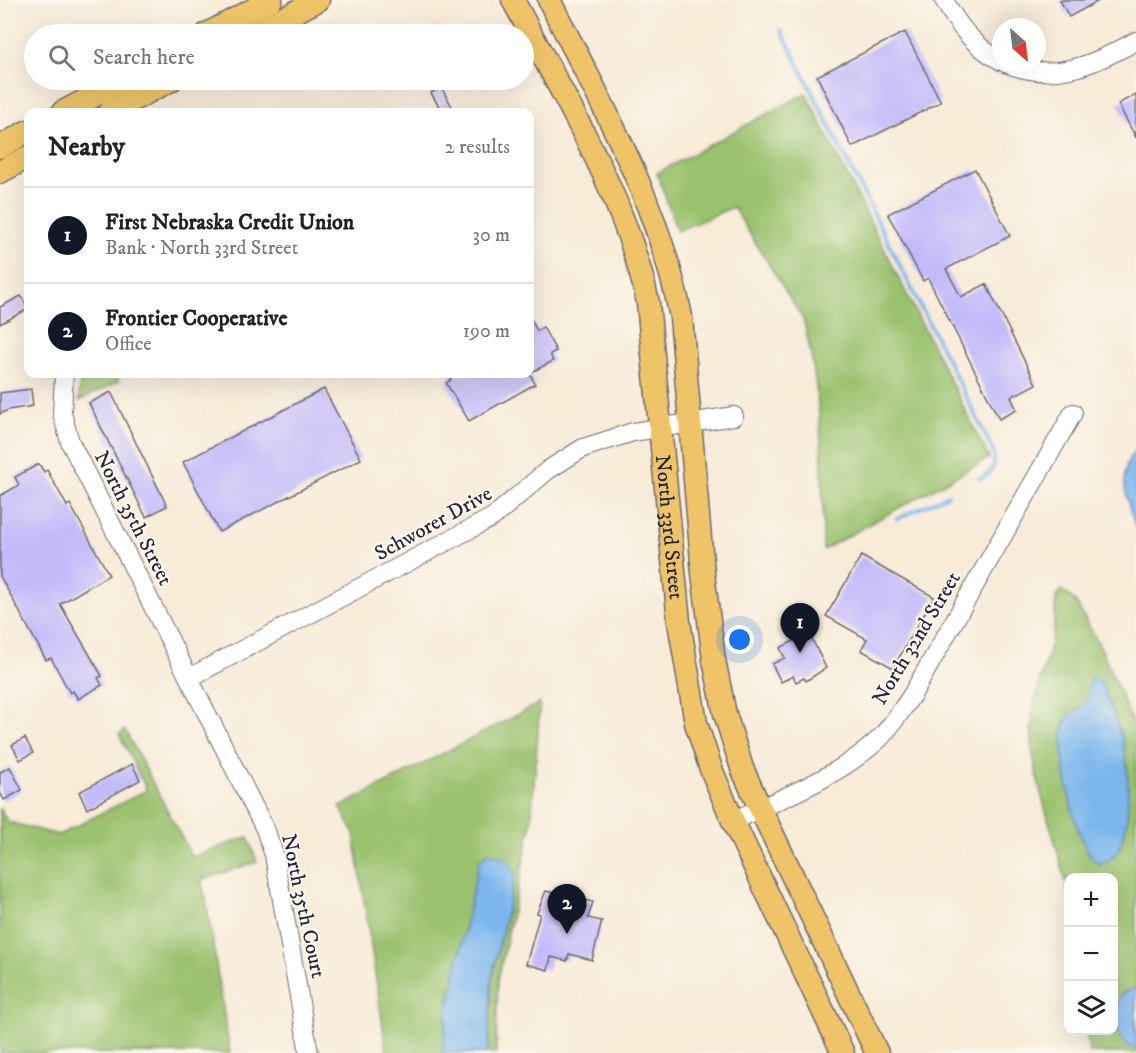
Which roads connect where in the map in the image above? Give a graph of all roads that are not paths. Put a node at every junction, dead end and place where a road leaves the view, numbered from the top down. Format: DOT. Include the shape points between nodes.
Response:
graph roads {
  1 [pos="271,0"];
  2 [pos="318,0"];
  3 [pos="513,0"];
  4 [pos="549,0"];
  5 [pos="944,0"];
  6 [pos="226,24"];
  7 [pos="273,24"];
  8 [pos="526,24"];
  9 [pos="534,40"];
  10 [pos="1136,41"];
  11 [pos="992,56"];
  12 [pos="1046,72"];
  13 [pos="105,90"];
  14 [pos="152,90"];
  15 [pos="71,108"];
  16 [pos="118,108"];
  17 [pos="577,122"];
  18 [pos="24,133"];
  19 [pos="0,147"];
  20 [pos="24,159"];
  21 [pos="630,164"];
  22 [pos="0,172"];
  23 [pos="64,378"];
  24 [pos="1073,413"];
  25 [pos="734,416"];
  26 [pos="690,422"];
  27 [pos="659,427"];
  28 [pos="189,678"];
  29 [pos="760,808"];
  30 [pos="733,821"];
  31 [pos="309,1053"];
  32 [pos="843,1053"];
  33 [pos="877,1053"];
  1 -- 6 [label="main road"];
  2 -- 7 [label="main road"];
  3 -- 8 [label="main road, North 33rd Street"];
  4 -- 21 [label="main road, North 33rd Street"];
  5 -- 11 [label="street" via="969,38"];
  9 -- 17 [label="main road, North 33rd Street"];
  10 -- 12 [label="street" via="1094,64"];
  13 -- 15 [label="main road"];
  14 -- 16 [label="main road"];
  17 -- 21 [label="main road" via="599,150"];
  17 -- 27 [label="main road, North 33rd Street" via="615,198 637,255 650,313"];
  18 -- 19 [label="main road"];
  20 -- 22 [label="main road"];
  21 -- 26 [label="main road, North 33rd Street" via="658,227 675,285"];
  23 -- 28 [label="street, North 35th Street" via="62,413 70,442"];
  24 -- 29 [label="street, North 32nd Street" via="895,720 872,745 841,768"];
  25 -- 26 [label="street, Schworer Drive"];
  26 -- 27 [label="street, Schworer Drive"];
  26 -- 29 [label="main road, North 33rd Street" via="715,670 733,741"];
  27 -- 28 [label="street, Schworer Drive" via="583,448 548,470 493,517"];
  27 -- 30 [label="main road, North 33rd Street" via="689,694 703,744"];
  28 -- 31 [label="street, North 35th Court" via="265,829 274,855"];
  29 -- 30 [label="street, North 32nd Street"];
  29 -- 33 [label="main road, North 33rd Street"];
  30 -- 32 [label="main road, North 33rd Street"];
}
